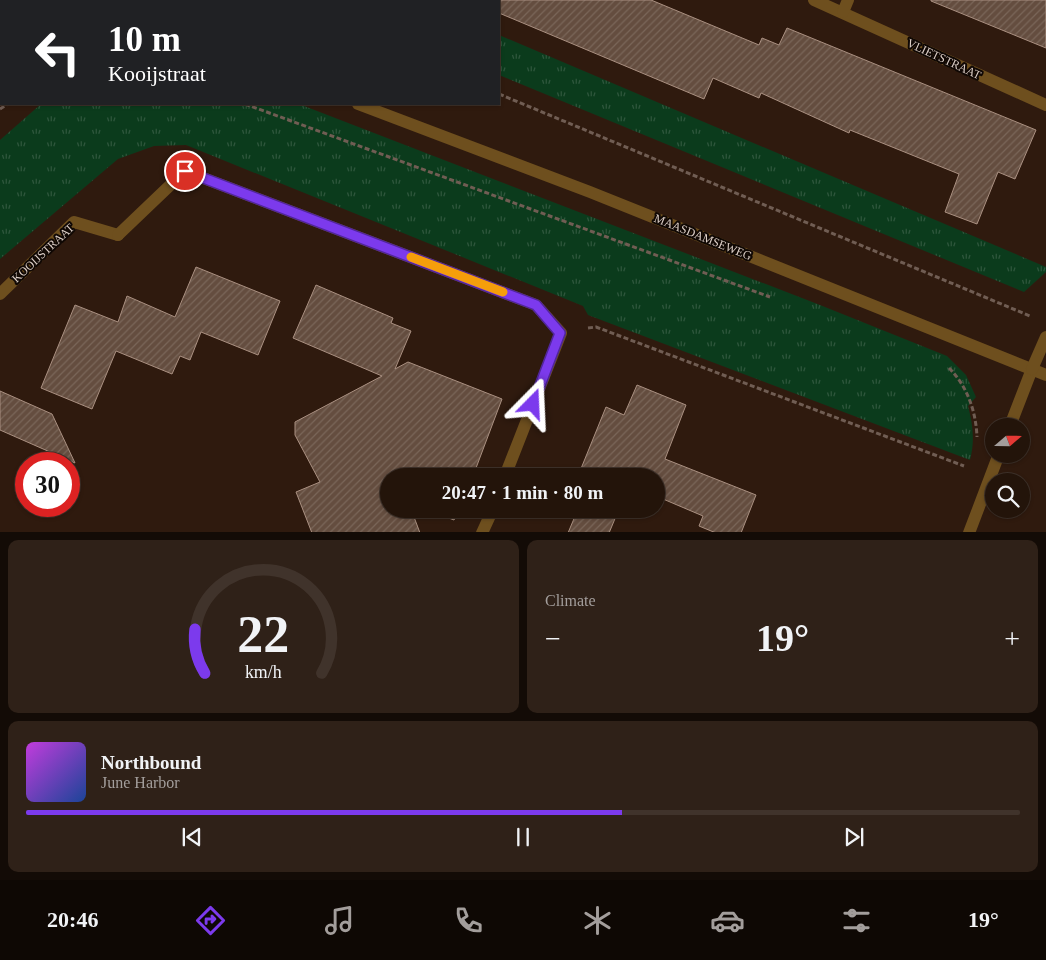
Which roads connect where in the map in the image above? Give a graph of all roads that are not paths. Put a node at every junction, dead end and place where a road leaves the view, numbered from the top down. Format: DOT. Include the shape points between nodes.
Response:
graph roads {
  1 [pos="814,0"];
  2 [pos="848,0"];
  3 [pos="843,12"];
  4 [pos="361,105"];
  5 [pos="1046,105"];
  6 [pos="0,294"];
  7 [pos="1046,337"];
  8 [pos="1032,369"];
  9 [pos="1046,375"];
  10 [pos="1013,418"];
  11 [pos="996,463"];
  12 [pos="508,468"];
  13 [pos="488,518"];
  14 [pos="482,532"];
  15 [pos="969,532"];
  1 -- 3 [label="street, VLIETSTRAAT"];
  2 -- 3 [label="street"];
  3 -- 5 [label="street, VLIETSTRAAT"];
  4 -- 8 [label="street, MAASDAMSEWEG" via="590,192"];
  6 -- 12 [label="street, KOOIJSTRAAT" via="74,222 118,235 185,171 536,305 560,333"];
  7 -- 8 [label="street"];
  8 -- 9 [label="street, MAASDAMSEWEG"];
  8 -- 10 [label="street"];
  11 -- 15 [label="street"];
  13 -- 14 [label="street"];
}
